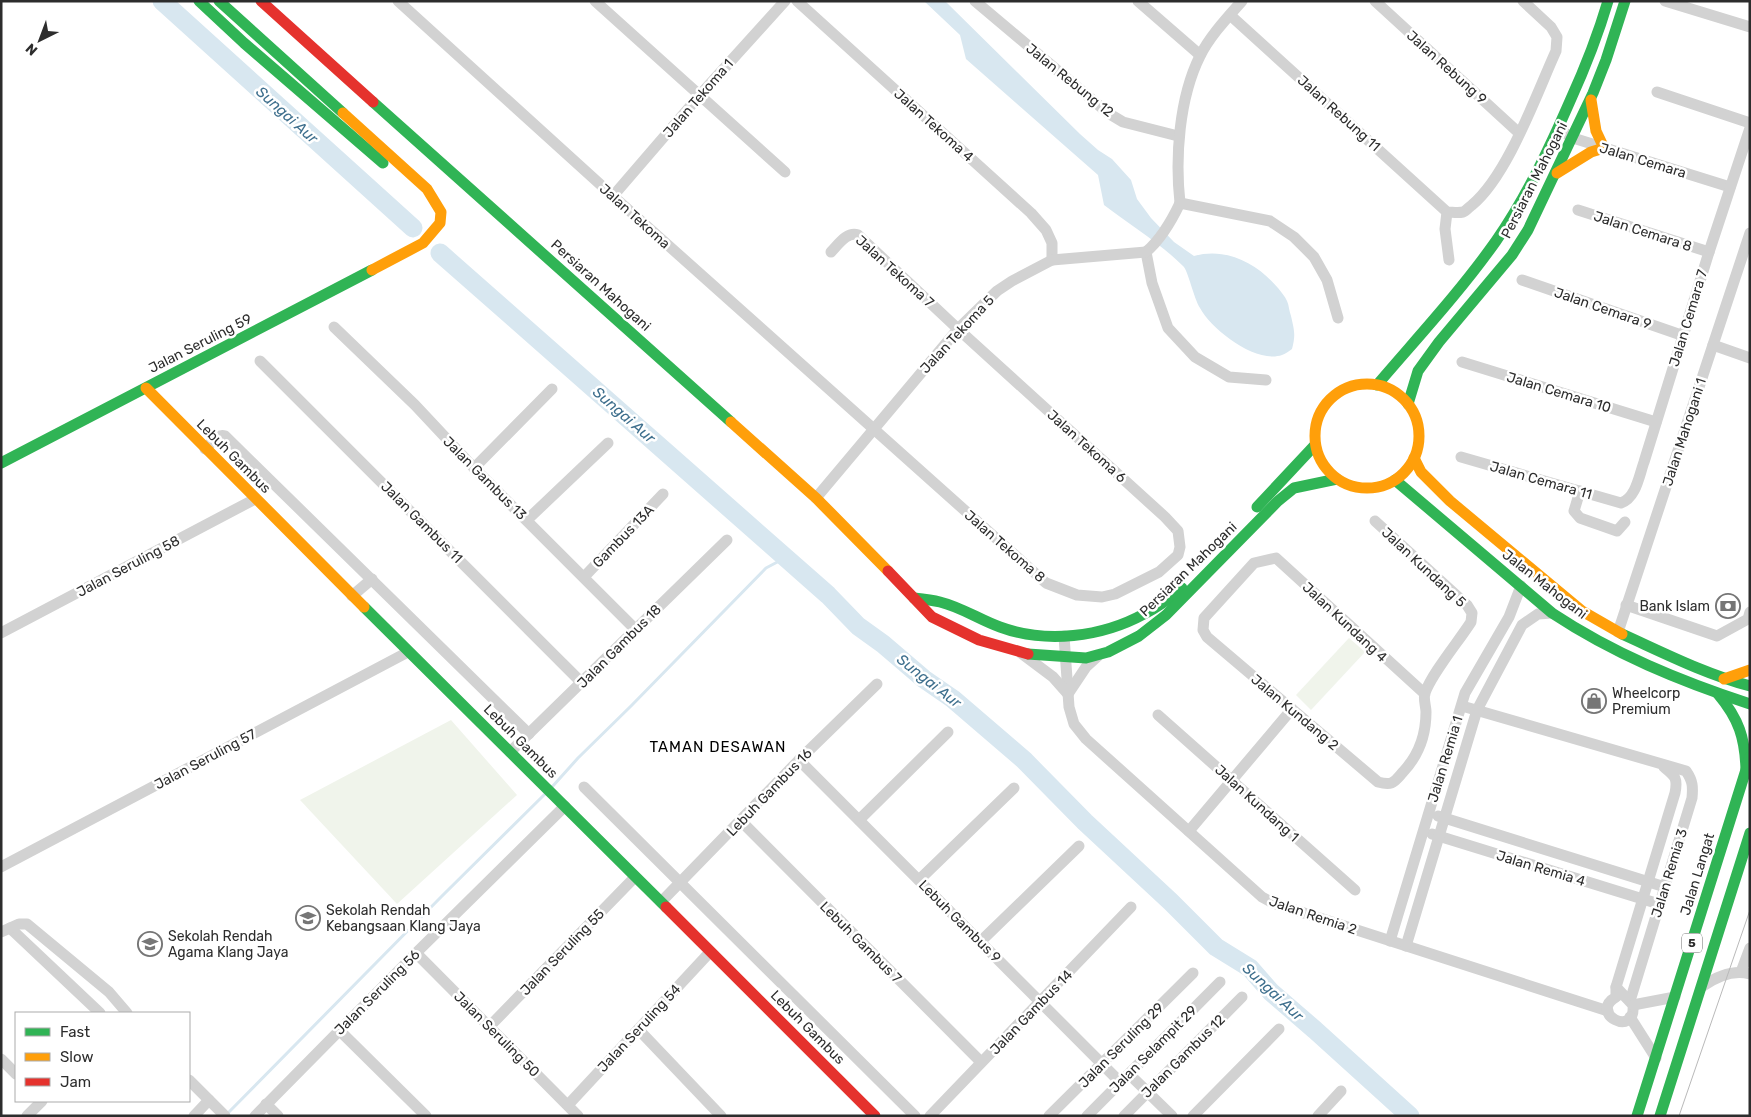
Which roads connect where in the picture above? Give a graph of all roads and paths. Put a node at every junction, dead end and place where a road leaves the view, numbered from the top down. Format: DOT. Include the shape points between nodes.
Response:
graph roads {
  1 [pos="199,1"];
  2 [pos="219,1"];
  3 [pos="261,1"];
  4 [pos="398,1"];
  5 [pos="596,1"];
  6 [pos="785,1"];
  7 [pos="797,1"];
  8 [pos="974,1"];
  9 [pos="1138,1"];
  10 [pos="1242,1"];
  11 [pos="1375,1"];
  12 [pos="1523,1"];
  13 [pos="1608,1"];
  14 [pos="1625,1"];
  15 [pos="1666,1"];
  16 [pos="1230,15"];
  17 [pos="1750,26"];
  18 [pos="1200,54"];
  19 [pos="1657,92"];
  20 [pos="700,95"];
  21 [pos="1590,98"];
  22 [pos="1750,123"];
  23 [pos="1750,128"];
  24 [pos="1558,129"];
  25 [pos="1519,133"];
  26 [pos="1178,136"];
  27 [pos="1573,138"];
  28 [pos="1604,148"];
  29 [pos="785,172"];
  30 [pos="1556,174"];
  31 [pos="1730,187"];
  32 [pos="613,196"];
  33 [pos="1180,203"];
  34 [pos="1578,210"];
  35 [pos="1448,212"];
  36 [pos="1750,233"];
  37 [pos="412,249"];
  38 [pos="1149,250"];
  39 [pos="831,252"];
  40 [pos="1709,252"];
  41 [pos="1052,260"];
  42 [pos="1449,260"];
  43 [pos="1522,280"];
  44 [pos="1338,318"];
  45 [pos="334,327"];
  46 [pos="958,329"];
  47 [pos="1684,336"];
  48 [pos="1712,345"];
  49 [pos="1750,358"];
  50 [pos="260,362"];
  51 [pos="1462,362"];
  52 [pos="1266,380"];
  53 [pos="1377,385"];
  54 [pos="146,388"];
  55 [pos="552,389"];
  56 [pos="1408,404"];
  57 [pos="1656,422"];
  58 [pos="873,429"];
  59 [pos="608,443"];
  60 [pos="1315,445"];
  61 [pos="205,449"];
  62 [pos="1461,457"];
  63 [pos="1414,458"];
  64 [pos="1,464"];
  65 [pos="474,468"];
  66 [pos="1337,479"];
  67 [pos="1395,480"];
  68 [pos="1580,491"];
  69 [pos="663,494"];
  70 [pos="816,498"];
  71 [pos="254,499"];
  72 [pos="1621,503"];
  73 [pos="527,520"];
  74 [pos="1376,521"];
  75 [pos="1624,522"];
  76 [pos="727,540"];
  77 [pos="1263,561"];
  78 [pos="1159,572"];
  79 [pos="584,577"];
  80 [pos="372,579"];
  81 [pos="1521,586"];
  82 [pos="352,596"];
  83 [pos="914,598"];
  84 [pos="1626,605"];
  85 [pos="1750,612"];
  86 [pos="1552,613"];
  87 [pos="635,628"];
  88 [pos="1618,632"];
  89 [pos="1,633"];
  90 [pos="1064,636"];
  91 [pos="1106,651"];
  92 [pos="408,652"];
  93 [pos="1021,653"];
  94 [pos="1065,657"];
  95 [pos="1750,670"];
  96 [pos="1724,679"];
  97 [pos="582,683"];
  98 [pos="877,684"];
  99 [pos="1750,686"];
  100 [pos="1068,694"];
  101 [pos="1424,694"];
  102 [pos="1718,694"];
  103 [pos="1750,704"];
  104 [pos="1462,706"];
  105 [pos="1292,709"];
  106 [pos="1477,710"];
  107 [pos="1158,715"];
  108 [pos="948,732"];
  109 [pos="529,734"];
  110 [pos="510,752"];
  111 [pos="1750,756"];
  112 [pos="799,760"];
  113 [pos="1661,764"];
  114 [pos="1746,770"];
  115 [pos="1232,781"];
  116 [pos="584,787"];
  117 [pos="1014,788"];
  118 [pos="565,806"];
  119 [pos="1429,813"];
  120 [pos="1445,818"];
  121 [pos="859,820"];
  122 [pos="741,821"];
  123 [pos="1189,831"];
  124 [pos="1423,831"];
  125 [pos="1750,833"];
  126 [pos="1439,836"];
  127 [pos="1080,846"];
  128 [pos="1,867"];
  129 [pos="635,877"];
  130 [pos="919,880"];
  131 [pos="681,882"];
  132 [pos="1648,882"];
  133 [pos="1665,887"];
  134 [pos="1356,890"];
  135 [pos="1643,899"];
  136 [pos="661,902"];
  137 [pos="1659,904"];
  138 [pos="1132,907"];
  139 [pos="6,930"];
  140 [pos="1390,941"];
  141 [pos="980,942"];
  142 [pos="1406,946"];
  143 [pos="1750,948"];
  144 [pos="710,952"];
  145 [pos="416,953"];
  146 [pos="1193,973"];
  147 [pos="1746,973"];
  148 [pos="1220,982"];
  149 [pos="1616,987"];
  150 [pos="1700,988"];
  151 [pos="1242,997"];
  152 [pos="1675,997"];
  153 [pos="1040,1002"];
  154 [pos="1631,1003"];
  155 [pos="1608,1011"];
  156 [pos="99,1012"];
  157 [pos="125,1012"];
  158 [pos="1630,1017"];
  159 [pos="489,1026"];
  160 [pos="1279,1029"];
  161 [pos="340,1030"];
  162 [pos="639,1030"];
  163 [pos="1656,1058"];
  164 [pos="1,1059"];
  165 [pos="982,1062"];
  166 [pos="1102,1064"];
  167 [pos="15,1073"];
  168 [pos="1124,1078"];
  169 [pos="190,1081"];
  170 [pos="1341,1091"];
  171 [pos="1147,1092"];
  172 [pos="41,1102"];
  173 [pos="266,1104"];
  174 [pos="568,1105"];
  175 [pos="217,1108"];
  176 [pos="27,1116"];
  177 [pos="194,1116"];
  178 [pos="255,1116"];
  179 [pos="278,1116"];
  180 [pos="426,1116"];
  181 [pos="578,1116"];
  182 [pos="721,1116"];
  183 [pos="875,1116"];
  184 [pos="915,1116"];
  185 [pos="930,1116"];
  186 [pos="1049,1116"];
  187 [pos="1087,1116"];
  188 [pos="1124,1116"];
  189 [pos="1172,1116"];
  190 [pos="1193,1116"];
  191 [pos="1318,1116"];
  192 [pos="1637,1116"];
  193 [pos="1660,1116"];
  1 -- 37 [label="main road, Jalan Seruling 59" via="419,194 433,216 432,225"];
  2 -- 37 [label="main road, Jalan Seruling 59" via="427,189 442,218 424,243"];
  3 -- 70 [label="main road, Persiaran Mahogani"];
  4 -- 32 [label="street, Jalan Tekoma"];
  5 -- 20 [label="street"];
  6 -- 20 [label="street, Jalan Tekoma 1"];
  7 -- 41 [label="street, Jalan Tekoma 4" via="1031,213 1046,230 1052,243"];
  8 -- 26 [label="street, Jalan Rebung 12" via="1108,113 1123,122"];
  9 -- 18 [label="street"];
  10 -- 16 [label="street"];
  11 -- 25 [label="street, Jalan Rebung 9"];
  12 -- 25 [label="street" via="1551,27 1557,37 1556,51"];
  13 -- 24 [label="main road, Persiaran Mahogani" via="1590,54"];
  14 -- 21 [label="main road, Persiaran Mahogani"];
  15 -- 17 [label="street"];
  16 -- 18 [label="street"];
  16 -- 35 [label="street, Jalan Rebung 11"];
  18 -- 26 [label="street" via="1192,74"];
  19 -- 22 [label="street"];
  20 -- 29 [label="street"];
  20 -- 32 [label="street, Jalan Tekoma 1"];
  21 -- 27 [label="main road, Persiaran Mahogani"];
  21 -- 28 [label="main road" via="1597,137"];
  23 -- 31 [label="street, Jalan Cemara 7"];
  24 -- 27 [label="street, Jalan Cemara"];
  24 -- 53 [label="main road, Persiaran Mahogani" via="1513,213 1482,260"];
  25 -- 35 [label="street" via="1497,176 1476,201 1464,212"];
  26 -- 33 [label="street"];
  27 -- 28 [label="street, Jalan Cemara"];
  27 -- 30 [label="main road, Persiaran Mahogani"];
  28 -- 30 [label="main road" via="1591,152"];
  28 -- 31 [label="street, Jalan Cemara"];
  30 -- 56 [label="main road, Persiaran Mahogani" via="1512,255 1418,371"];
  31 -- 40 [label="street, Jalan Cemara 7"];
  32 -- 58 [label="street, Jalan Tekoma"];
  33 -- 38 [label="street"];
  33 -- 44 [label="street" via="1270,221 1294,237 1314,257 1327,280"];
  34 -- 40 [label="street, Jalan Cemara 8"];
  35 -- 42 [label="street" via="1445,228"];
  36 -- 48 [label="street, Jalan Mahogani 1"];
  37 -- 54 [label="main road, Jalan Seruling 59"];
  38 -- 41 [label="street, Jalan Tekoma 5"];
  38 -- 52 [label="street" via="1152,283 1168,328 1195,357 1229,377"];
  39 -- 46 [label="street, Jalan Tekoma 7" via="849,234 858,235"];
  40 -- 47 [label="street, Jalan Cemara 7"];
  41 -- 46 [label="street, Jalan Tekoma 5" via="997,291"];
  43 -- 47 [label="street, Jalan Cemara 9"];
  45 -- 65 [label="street, Jalan Gambus 13"];
  46 -- 58 [label="street, Jalan Tekoma 5"];
  46 -- 78 [label="street, Jalan Tekoma 6" via="1178,531 1178,555"];
  47 -- 57 [label="street, Jalan Cemara 7"];
  48 -- 49 [label="street"];
  48 -- 84 [label="street, Jalan Mahogani 1"];
  50 -- 97 [label="street, Jalan Gambus 11"];
  51 -- 57 [label="street, Jalan Cemara 10"];
  53 -- 56 [label="main road" via="1394,392"];
  53 -- 60 [label="main road" via="1360,384 1330,398 1320,412 1315,428"];
  54 -- 61 [label="main road, Lebuh Gambus"];
  54 -- 64 [label="main road, Jalan Seruling 59"];
  55 -- 65 [label="street"];
  56 -- 63 [label="main road" via="1418,431"];
  57 -- 72 [label="street, Jalan Cemara 7" via="1636,487 1628,501"];
  58 -- 70 [label="street, Jalan Tekoma 5"];
  58 -- 78 [label="street, Jalan Tekoma 8" via="1046,583 1078,595 1102,597"];
  59 -- 73 [label="street"];
  60 -- 66 [label="main road" via="1323,464"];
  60 -- 90 [label="main road, Persiaran Mahogani" via="1175,594 1146,614 1110,629"];
  61 -- 71 [label="main road, Lebuh Gambus"];
  61 -- 80 [label="street" via="218,436 225,436"];
  62 -- 68 [label="street, Jalan Cemara 11"];
  63 -- 67 [label="main road"];
  63 -- 88 [label="main road, Jalan Mahogani" via="1421,472 1450,501 1575,606"];
  65 -- 73 [label="street, Jalan Gambus 13"];
  66 -- 67 [label="main road" via="1366,488 1376,488"];
  66 -- 91 [label="main road, Persiaran Mahogani" via="1294,488 1166,615 1151,628"];
  67 -- 81 [label="main road, Jalan Mahogani"];
  68 -- 72 [label="street, Jalan Cemara 11"];
  68 -- 75 [label="street" via="1574,511 1580,518 1617,531"];
  69 -- 79 [label="street, Gambus 13A"];
  70 -- 83 [label="main road, Persiaran Mahogani"];
  71 -- 82 [label="main road, Lebuh Gambus"];
  71 -- 89 [label="street, Jalan Seruling 58"];
  73 -- 79 [label="street, Jalan Gambus 13"];
  74 -- 101 [label="street, Jalan Kundang 5" via="1472,613 1471,622"];
  76 -- 87 [label="street, Jalan Gambus 18"];
  77 -- 101 [label="street, Jalan Kundang 4" via="1276,558"];
  77 -- 105 [label="street, Jalan Kundang 2" via="1254,563 1204,618 1203,630 1207,637"];
  79 -- 87 [label="street, Jalan Gambus 13"];
  80 -- 82 [label="street"];
  80 -- 109 [label="street"];
  81 -- 86 [label="main road, Jalan Mahogani"];
  81 -- 104 [label="street, Jalan Remia 1" via="1509,617 1466,693"];
  82 -- 92 [label="main road, Lebuh Gambus"];
  83 -- 90 [label="main road, Persiaran Mahogani" via="941,602 1008,630"];
  83 -- 93 [label="main road, Persiaran Mahogani" via="932,617 952,628"];
  84 -- 85 [label="street" via="1717,636 1748,618"];
  84 -- 88 [label="street, Jalan Mahogani 1"];
  86 -- 102 [label="main road, Jalan Mahogani" via="1624,655"];
  86 -- 106 [label="street, Jalan Remia 1" via="1538,614 1522,625"];
  87 -- 97 [label="street, Jalan Gambus 18"];
  88 -- 96 [label="main road, Jalan Mahogani"];
  90 -- 94 [label="street, Jalan Remia 2"];
  91 -- 94 [label="main road, Persiaran Mahogani" via="1086,658"];
  91 -- 100 [label="street" via="1086,667"];
  92 -- 110 [label="main road, Lebuh Gambus"];
  92 -- 128 [label="street, Jalan Seruling 57"];
  93 -- 94 [label="main road, Persiaran Mahogani"];
  93 -- 100 [label="street" via="1053,677"];
  94 -- 100 [label="street, Jalan Remia 2"];
  95 -- 96 [label="main road"];
  96 -- 99 [label="main road, Jalan Mahogani"];
  97 -- 109 [label="street, Jalan Gambus 18"];
  98 -- 112 [label="street, Lebuh Gambus 16"];
  100 -- 123 [label="street, Jalan Remia 2" via="1074,724 1086,739"];
  101 -- 105 [label="street, Jalan Kundang 2" via="1426,712 1421,745 1412,762 1393,783 1387,784 1378,782"];
  102 -- 103 [label="main road, Jalan Mahogani"];
  102 -- 114 [label="main road" via="1737,720 1745,749"];
  104 -- 106 [label="street, Jalan Remia 3"];
  104 -- 119 [label="street, Jalan Remia 1"];
  105 -- 115 [label="street"];
  106 -- 113 [label="street, Jalan Remia 3"];
  106 -- 120 [label="street, Jalan Remia 1"];
  107 -- 115 [label="street, Jalan Kundang 1"];
  108 -- 121 [label="street"];
  109 -- 110 [label="street, Jalan Gambus 18"];
  110 -- 118 [label="main road, Lebuh Gambus"];
  111 -- 114 [label="main road, Jalan Langat / 5"];
  112 -- 121 [label="street, Lebuh Gambus 9"];
  112 -- 122 [label="street, Lebuh Gambus 16"];
  113 -- 132 [label="street, Jalan Remia 3" via="1677,783"];
  113 -- 133 [label="street, Jalan Remia 3" via="1686,771 1693,790"];
  114 -- 152 [label="main road, Jalan Langat / 5"];
  115 -- 123 [label="street"];
  115 -- 134 [label="street, Jalan Kundang 1"];
  116 -- 131 [label="street"];
  117 -- 130 [label="street"];
  118 -- 129 [label="main road, Lebuh Gambus"];
  118 -- 145 [label="street, Jalan Seruling 56"];
  119 -- 120 [label="street, Jalan Remia 4"];
  119 -- 124 [label="street, Jalan Remia 1"];
  120 -- 126 [label="street, Jalan Remia 1"];
  120 -- 132 [label="street, Jalan Remia 4"];
  121 -- 130 [label="street, Lebuh Gambus 9"];
  122 -- 131 [label="street, Lebuh Gambus 16"];
  122 -- 165 [label="street, Lebuh Gambus 7"];
  123 -- 140 [label="street, Jalan Remia 2" via="1262,897"];
  124 -- 126 [label="street, Jalan Remia 4"];
  124 -- 140 [label="street, Jalan Remia 1"];
  125 -- 150 [label="main road, 5"];
  126 -- 135 [label="street, Jalan Remia 4"];
  126 -- 142 [label="street, Jalan Remia 1"];
  127 -- 141 [label="street"];
  129 -- 136 [label="main road, Lebuh Gambus"];
  129 -- 159 [label="street, Jalan Seruling 55"];
  130 -- 141 [label="street, Lebuh Gambus 9"];
  131 -- 136 [label="street, Lebuh Gambus 16"];
  131 -- 184 [label="street"];
  132 -- 133 [label="street, Jalan Remia 4"];
  132 -- 135 [label="street, Jalan Remia 3"];
  133 -- 137 [label="street, Jalan Remia 3"];
  135 -- 137 [label="street, Jalan Remia 4"];
  135 -- 149 [label="street, Jalan Remia 3"];
  136 -- 144 [label="main road, Lebuh Gambus"];
  137 -- 154 [label="street, Jalan Remia 3"];
  138 -- 153 [label="street, Jalan Gambus 14"];
  139 -- 156 [label="street"];
  139 -- 157 [label="street" via="27,924 109,992"];
  140 -- 142 [label="street, Jalan Remia 2"];
  141 -- 153 [label="street, Lebuh Gambus 9"];
  142 -- 155 [label="street, Jalan Remia 2"];
  143 -- 147 [label="street"];
  144 -- 162 [label="street, Jalan Seruling 54"];
  144 -- 183 [label="main road, Lebuh Gambus"];
  145 -- 159 [label="street, Jalan Seruling 50"];
  145 -- 161 [label="street, Jalan Seruling 56"];
  146 -- 166 [label="street, Jalan Seruling 29"];
  147 -- 150 [label="street" via="1716,977"];
  148 -- 168 [label="street, Jalan Selampit 29"];
  149 -- 154 [label="street"];
  149 -- 155 [label="street, Jalan Remia 3" via="1616,997 1610,1002"];
  150 -- 193 [label="main road, 5"];
  151 -- 171 [label="street, Jalan Gambus 12"];
  152 -- 154 [label="street"];
  152 -- 163 [label="main road, Jalan Langat / 5"];
  153 -- 165 [label="street, Jalan Gambus 14"];
  153 -- 166 [label="street, Lebuh Gambus 9"];
  154 -- 158 [label="street, Jalan Remia 3"];
  155 -- 158 [label="street, Jalan Remia 2" via="1619,1022"];
  158 -- 163 [label="street"];
  159 -- 174 [label="street, Jalan Seruling 50"];
  160 -- 190 [label="street"];
  161 -- 173 [label="street, Jalan Seruling 56"];
  161 -- 180 [label="street"];
  162 -- 174 [label="street, Jalan Seruling 54"];
  162 -- 182 [label="street"];
  163 -- 192 [label="main road, Jalan Langat / 5"];
  164 -- 167 [label="street"];
  165 -- 185 [label="street, Jalan Gambus 14"];
  166 -- 168 [label="street, Lebuh Gambus 9"];
  166 -- 186 [label="street, Jalan Seruling 29"];
  168 -- 171 [label="street, Lebuh Gambus 9"];
  168 -- 187 [label="street, Jalan Selampit 29"];
  169 -- 175 [label="street"];
  170 -- 191 [label="street"];
  171 -- 188 [label="street, Jalan Gambus 12"];
  171 -- 189 [label="street, Lebuh Gambus 9"];
  172 -- 176 [label="street"];
  173 -- 178 [label="street, Jalan Seruling 56"];
  173 -- 179 [label="street"];
  174 -- 181 [label="street, Jalan Seruling 50"];
  175 -- 177 [label="street"];
}
